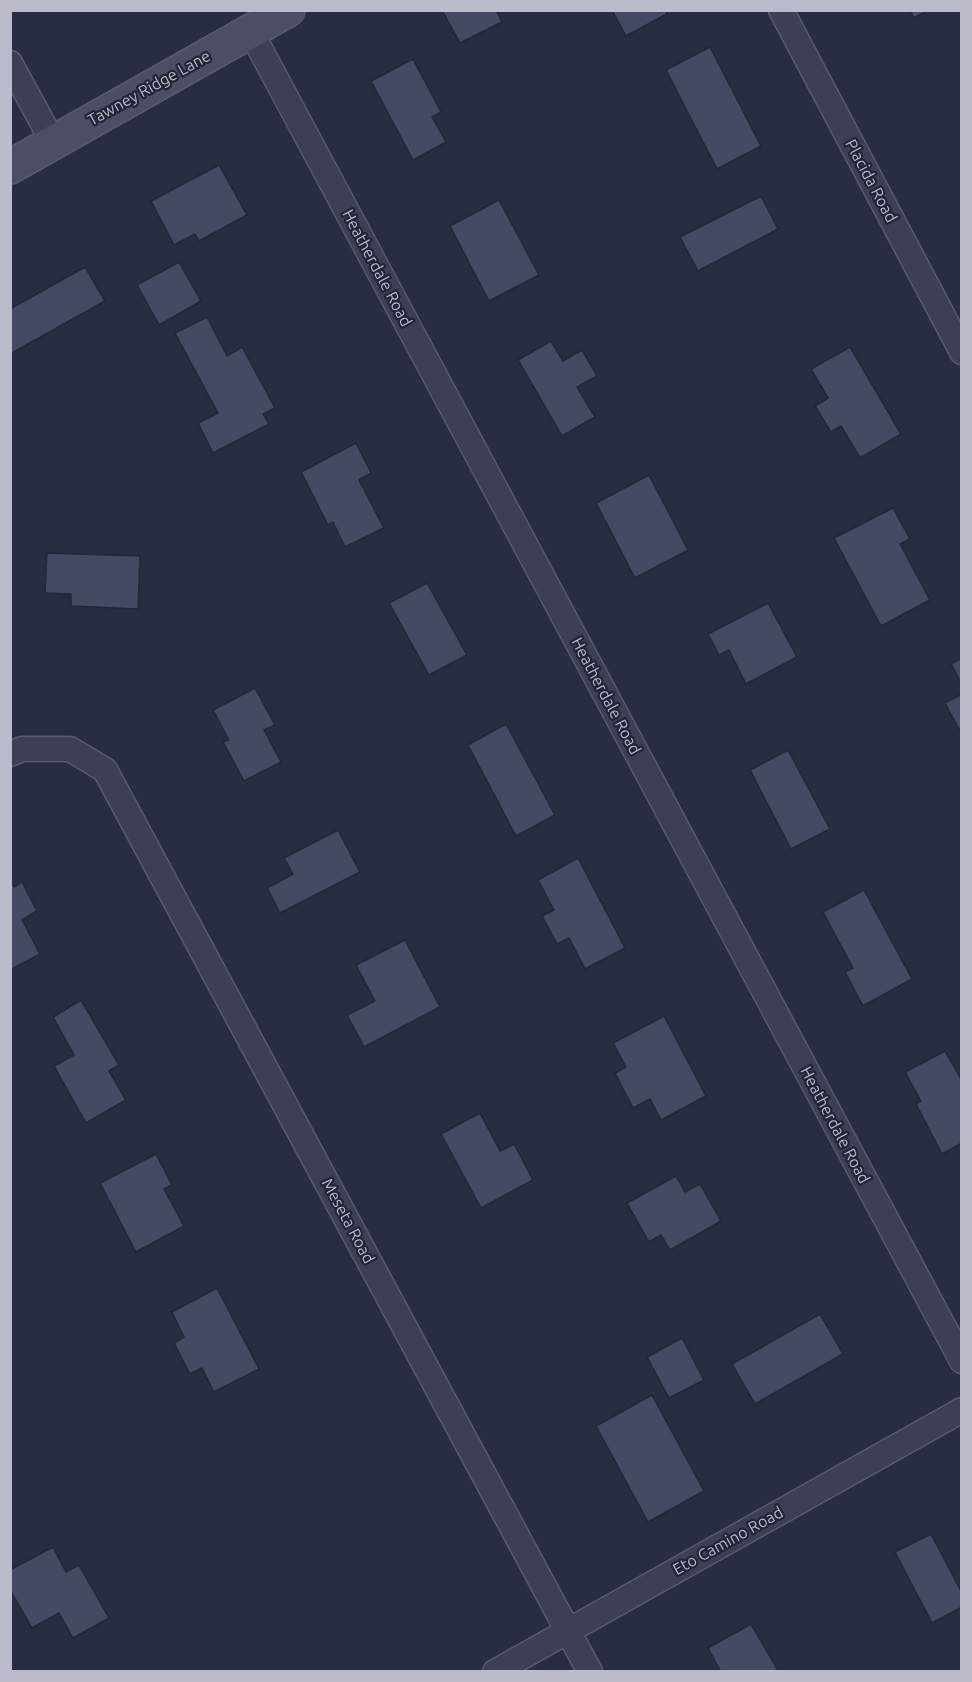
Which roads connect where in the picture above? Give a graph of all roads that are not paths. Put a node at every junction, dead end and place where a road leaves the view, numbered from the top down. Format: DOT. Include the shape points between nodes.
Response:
graph roads {
  1 [pos="288,10"];
  2 [pos="781,10"];
  3 [pos="251,32"];
  4 [pos="10,63"];
  5 [pos="54,142"];
  6 [pos="10,167"];
  7 [pos="962,352"];
  8 [pos="10,754"];
  9 [pos="962,1361"];
  10 [pos="962,1410"];
  11 [pos="568,1631"];
  12 [pos="495,1671"];
  13 [pos="590,1671"];
  1 -- 3 [label="street, Tawney Ridge Lane"];
  2 -- 7 [label="street, Placida Road"];
  3 -- 5 [label="street, Tawney Ridge Lane"];
  3 -- 9 [label="street, Heatherdale Road"];
  4 -- 5 [label="street"];
  5 -- 6 [label="street, Tawney Ridge Lane"];
  8 -- 11 [label="street, Meseta Road" via="22,749 70,749 105,770"];
  10 -- 11 [label="street, Eto Camino Road"];
  11 -- 12 [label="street, Eto Camino Road"];
  11 -- 13 [label="street, Meseta Road"];
}
